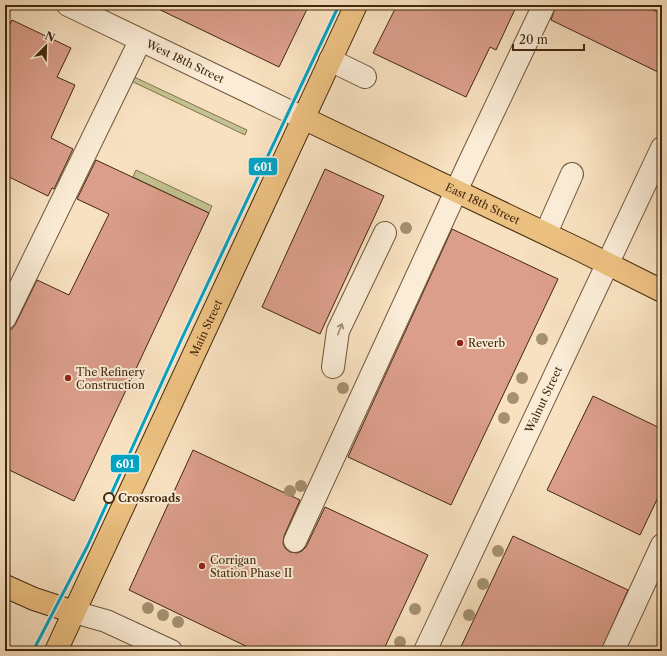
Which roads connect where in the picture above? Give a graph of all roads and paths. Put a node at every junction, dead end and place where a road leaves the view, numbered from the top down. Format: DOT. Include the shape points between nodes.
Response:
graph roads {
  1 [pos="68,5"];
  2 [pos="356,5"];
  3 [pos="544,5"];
  4 [pos="140,41"];
  5 [pos="330,60"];
  6 [pos="365,77"];
  7 [pos="303,118"];
  8 [pos="662,148"];
  9 [pos="572,174"];
  10 [pos="457,192"];
  11 [pos="385,233"];
  12 [pos="546,233"];
  13 [pos="607,264"];
  14 [pos="662,291"];
  15 [pos="5,318"];
  16 [pos="333,367"];
  17 [pos="295,541"];
  18 [pos="662,545"];
  19 [pos="5,586"];
  20 [pos="74,612"];
  21 [pos="56,651"];
  22 [pos="171,651"];
  23 [pos="425,651"];
  24 [pos="613,651"];
  1 -- 4 [label="street, West 18th Street"];
  2 -- 5 [label="main road, Main Street"];
  3 -- 10 [label="street"];
  4 -- 7 [label="street, West 18th Street"];
  4 -- 15 [label="street"];
  5 -- 6 [label="street"];
  5 -- 7 [label="main road, Main Street"];
  7 -- 10 [label="main road, East 18th Street"];
  7 -- 20 [label="main road, Main Street"];
  8 -- 13 [label="street, Walnut Street"];
  9 -- 12 [label="street"];
  10 -- 12 [label="main road, East 18th Street"];
  10 -- 17 [label="street"];
  16 -- 11 [label="street, one-way" via="338,331"];
  12 -- 13 [label="main road, East 18th Street"];
  13 -- 14 [label="main road, East 18th Street"];
  13 -- 23 [label="street, Walnut Street"];
  18 -- 24 [label="street"];
  19 -- 20 [label="main road" via="41,602"];
  20 -- 21 [label="main road, Main Street"];
  20 -- 22 [label="street" via="106,621"];
}
